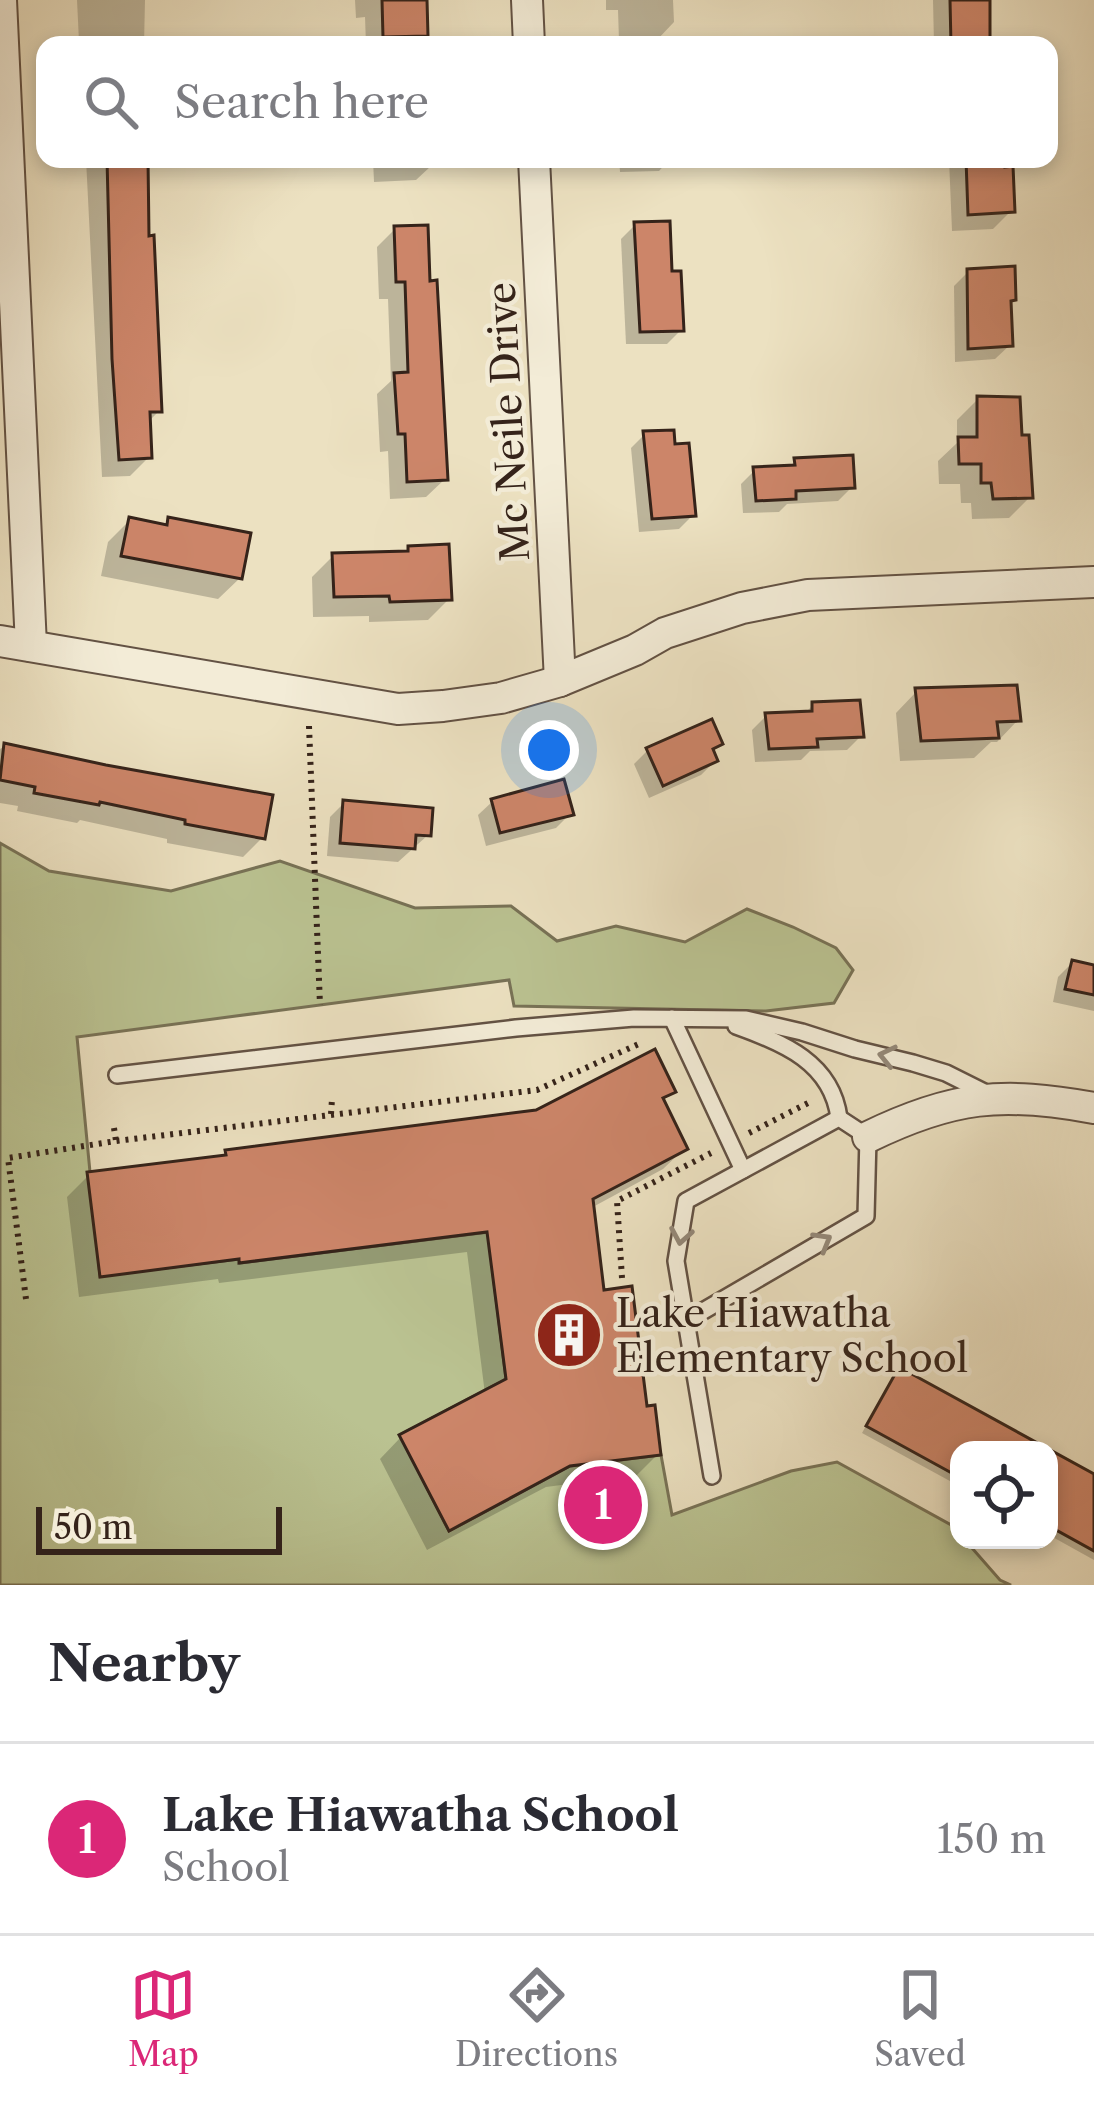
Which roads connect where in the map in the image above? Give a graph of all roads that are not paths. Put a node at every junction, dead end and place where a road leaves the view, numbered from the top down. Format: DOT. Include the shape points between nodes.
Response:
graph roads {
  1 [pos="1,0"];
  2 [pos="526,0"];
  3 [pos="528,36"];
  4 [pos="534,168"];
  5 [pos="1094,582"];
  6 [pos="0,641"];
  7 [pos="32,646"];
  8 [pos="560,681"];
  9 [pos="672,1018"];
  10 [pos="717,1019"];
  11 [pos="117,1075"];
  12 [pos="996,1098"];
  13 [pos="1094,1108"];
  14 [pos="838,1118"];
  15 [pos="868,1136"];
  16 [pos="743,1170"];
  17 [pos="686,1322"];
  18 [pos="712,1476"];
  1 -- 7 [label="street"];
  2 -- 3 [label="street"];
  4 -- 8 [label="street, Mc Neile Drive"];
  5 -- 8 [label="street" via="808,595 665,633"];
  6 -- 7 [label="street"];
  7 -- 8 [label="street" via="398,709 501,698"];
  9 -- 10 [label="lane"];
  9 -- 11 [label="lane"];
  9 -- 16 [label="lane"];
  12 -- 10 [label="lane, one-way" via="906,1060 746,1019"];
  10 -- 14 [label="lane" via="800,1055 823,1075"];
  12 -- 13 [label="street"];
  12 -- 15 [label="street" via="952,1104"];
  14 -- 15 [label="lane"];
  14 -- 16 [label="lane"];
  17 -- 15 [label="lane, one-way" via="866,1216"];
  16 -- 17 [label="lane, one-way" via="686,1201 676,1261"];
  17 -- 18 [label="lane"];
}
